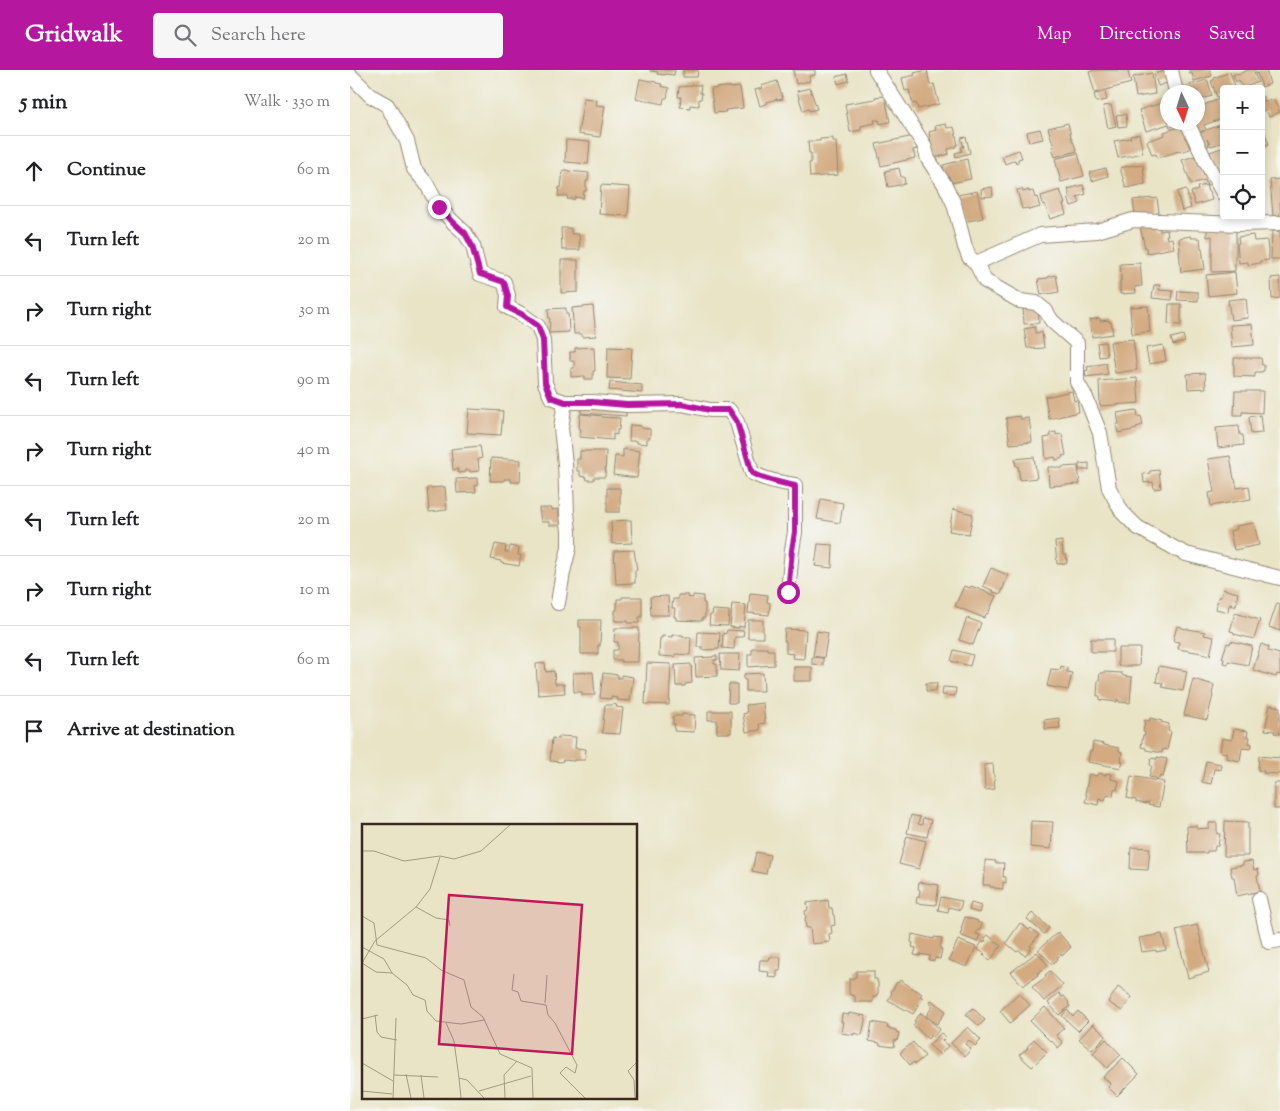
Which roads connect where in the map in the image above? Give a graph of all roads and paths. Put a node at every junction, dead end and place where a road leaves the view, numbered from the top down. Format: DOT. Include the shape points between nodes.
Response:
graph roads {
  1 [pos="876,70"];
  2 [pos="1171,70"];
  3 [pos="350,75"];
  4 [pos="1174,85"];
  5 [pos="1190,130"];
  6 [pos="1220,187"];
  7 [pos="1220,220"];
  8 [pos="1238,220"];
  9 [pos="1280,223"];
  10 [pos="976,263"];
  11 [pos="565,402"];
  12 [pos="1280,578"];
  13 [pos="788,592"];
  14 [pos="558,603"];
  15 [pos="1259,899"];
  16 [pos="1280,940"];
  1 -- 10 [label="street" via="946,185 965,247"];
  2 -- 4 [label="street"];
  3 -- 11 [label="street" via="371,96 387,105 407,141 414,169 439,207 465,233 480,274 504,282 507,307 538,326 543,340 545,383 551,397"];
  5 -- 6 [label="street"];
  7 -- 10 [label="street" via="1133,220 1097,231 1040,235"];
  8 -- 9 [label="street"];
  10 -- 12 [label="street" via="985,281 1020,301 1036,303 1077,343 1078,382 1100,433 1109,488 1122,512 1137,527 1186,554"];
  11 -- 13 [label="street" via="682,404 729,410 737,422 752,473 766,480 795,486 795,532"];
  11 -- 14 [label="street" via="561,428 570,532"];
  15 -- 16 [label="street" via="1269,942"];
}
